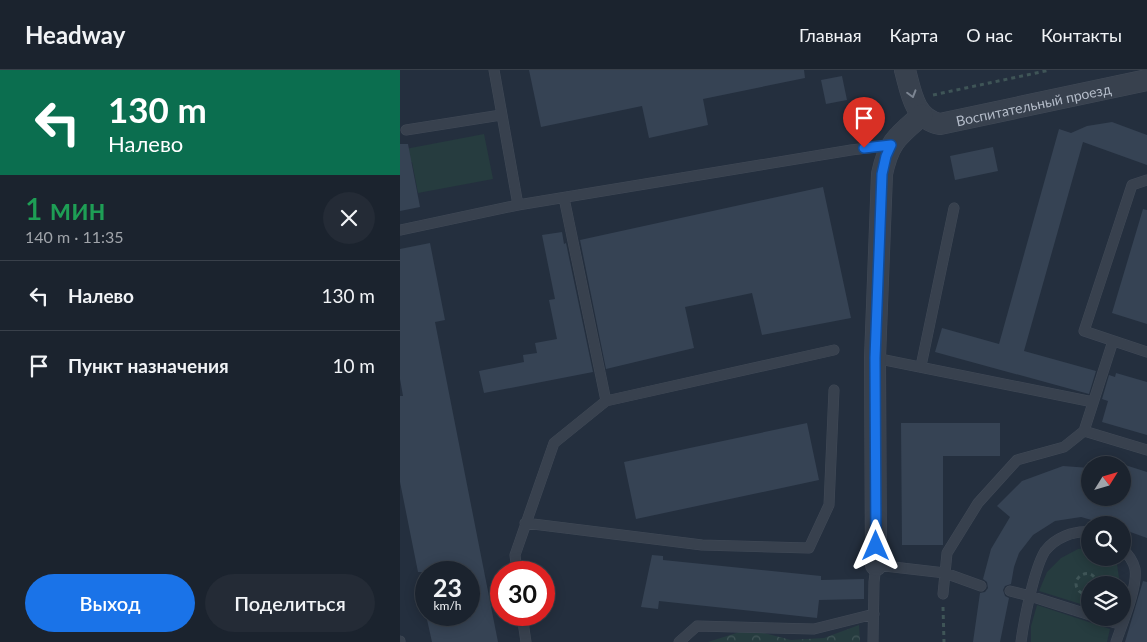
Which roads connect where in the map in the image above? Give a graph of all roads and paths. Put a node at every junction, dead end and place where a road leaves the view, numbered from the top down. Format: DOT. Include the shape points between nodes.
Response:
graph roads {
  1 [pos="494,70"];
  2 [pos="905,70"];
  3 [pos="1050,70"];
  4 [pos="1147,80"];
  5 [pos="918,107"];
  6 [pos="501,115"];
  7 [pos="406,130"];
  8 [pos="891,145"];
  9 [pos="1147,180"];
  10 [pos="564,198"];
  11 [pos="518,205"];
  12 [pos="954,208"];
  13 [pos="400,230"];
  14 [pos="1114,341"];
  15 [pos="834,350"];
  16 [pos="1147,352"];
  17 [pos="875,358"];
  18 [pos="921,366"];
  19 [pos="834,390"];
  20 [pos="606,401"];
  21 [pos="1093,402"];
  22 [pos="1084,431"];
  23 [pos="1147,450"];
  24 [pos="525,523"];
  25 [pos="1081,532"];
  26 [pos="1131,560"];
  27 [pos="515,561"];
  28 [pos="876,565"];
  29 [pos="945,573"];
  30 [pos="1093,576"];
  31 [pos="981,586"];
  32 [pos="1010,591"];
  33 [pos="1081,592"];
  34 [pos="943,594"];
  35 [pos="1030,596"];
  36 [pos="1131,597"];
  37 [pos="1081,612"];
  38 [pos="874,614"];
  39 [pos="524,626"];
  40 [pos="1122,626"];
  41 [pos="526,642"];
  42 [pos="679,642"];
  43 [pos="873,642"];
  44 [pos="944,642"];
  45 [pos="1021,642"];
  46 [pos="1116,642"];
  1 -- 6 [label="lane"];
  2 -- 5 [label="street, one-way"];
  3 -- 5 [label="path"];
  4 -- 5 [label="street, Воспитательный проезд" via="940,124 932,123"];
  5 -- 8 [label="street"];
  6 -- 7 [label="lane"];
  6 -- 11 [label="lane"];
  8 -- 10 [label="lane"];
  8 -- 17 [label="street" via="882,174"];
  9 -- 14 [label="lane" via="1132,185 1084,331"];
  10 -- 11 [label="lane"];
  10 -- 20 [label="lane"];
  11 -- 13 [label="lane"];
  12 -- 18 [label="lane"];
  14 -- 16 [label="lane"];
  14 -- 21 [label="lane"];
  15 -- 20 [label="lane"];
  17 -- 18 [label="lane"];
  17 -- 28 [label="street"];
  18 -- 21 [label="lane"];
  19 -- 24 [label="lane" via="829,505 809,548 702,545"];
  20 -- 24 [label="lane" via="554,443"];
  21 -- 22 [label="lane"];
  22 -- 23 [label="lane"];
  22 -- 29 [label="lane" via="1064,446 1017,460 978,502 947,553"];
  24 -- 27 [label="lane" via="514,555"];
  25 -- 35 [label="lane" via="1056,541 1046,551"];
  26 -- 36 [label="lane" via="1135,569"];
  28 -- 29 [label="lane"];
  28 -- 38 [label="lane"];
  29 -- 31 [label="lane"];
  29 -- 34 [label="lane"];
  30 -- 33 [label="path" via="1085,573 1079,576 1076,583"];
  32 -- 35 [label="lane"];
  34 -- 44 [label="path"];
  35 -- 37 [label="lane"];
  35 -- 45 [label="lane"];
  38 -- 42 [label="lane" via="814,629 697,626"];
  38 -- 43 [label="lane"];
  39 -- 41 [label="lane"];
  40 -- 46 [label="lane"];
}
